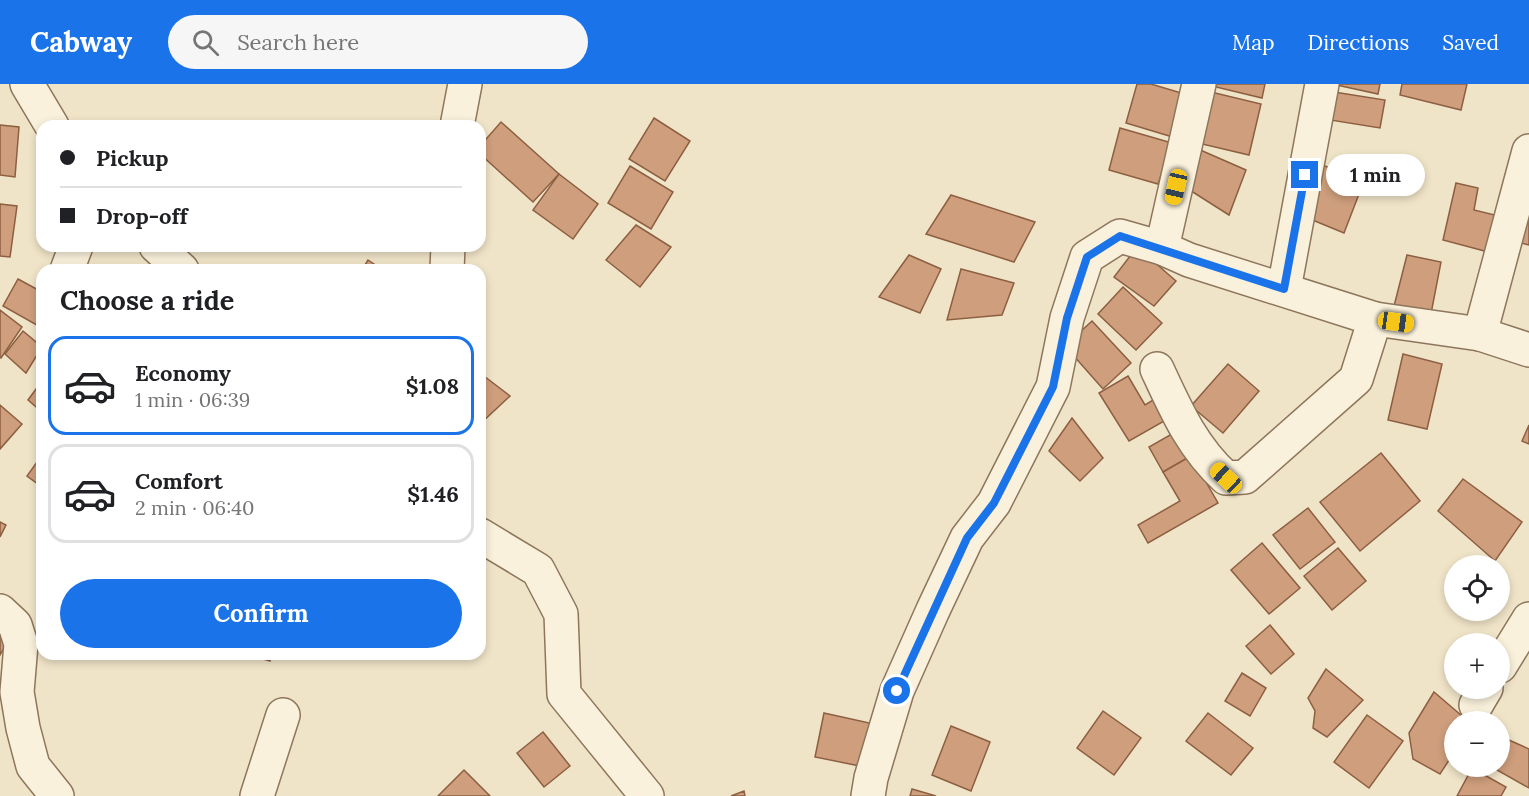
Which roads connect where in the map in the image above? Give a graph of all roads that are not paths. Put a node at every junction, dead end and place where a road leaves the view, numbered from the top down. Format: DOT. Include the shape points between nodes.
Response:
graph roads {
  1 [pos="27,84"];
  2 [pos="465,84"];
  3 [pos="1199,84"];
  4 [pos="1322,84"];
  5 [pos="48,120"];
  6 [pos="458,120"];
  7 [pos="1529,151"];
  8 [pos="1162,248"];
  9 [pos="162,252"];
  10 [pos="176,264"];
  11 [pos="1284,289"];
  12 [pos="1375,319"];
  13 [pos="1480,334"];
  14 [pos="1529,350"];
  15 [pos="1156,369"];
  16 [pos="486,539"];
  17 [pos="0,611"];
  18 [pos="1529,619"];
  19 [pos="1510,650"];
  20 [pos="283,715"];
  21 [pos="57,796"];
  22 [pos="257,796"];
  23 [pos="647,796"];
  24 [pos="868,796"];
  1 -- 5 [label="street"];
  2 -- 6 [label="street"];
  3 -- 8 [label="street"];
  4 -- 11 [label="street"];
  7 -- 13 [label="street"];
  8 -- 11 [label="street"];
  8 -- 24 [label="street" via="1120,236 1087,257 1067,318 1053,387 994,503 967,538 933,610 897,691"];
  9 -- 10 [label="street"];
  11 -- 12 [label="street"];
  12 -- 13 [label="street"];
  12 -- 15 [label="street" via="1356,379 1245,477 1226,478 1211,464 1183,424"];
  13 -- 14 [label="street"];
  16 -- 23 [label="street" via="538,570 561,614 564,694"];
  17 -- 21 [label="street" via="15,625 21,644 17,692 33,766"];
  18 -- 19 [label="street"];
  20 -- 22 [label="street"];
}
